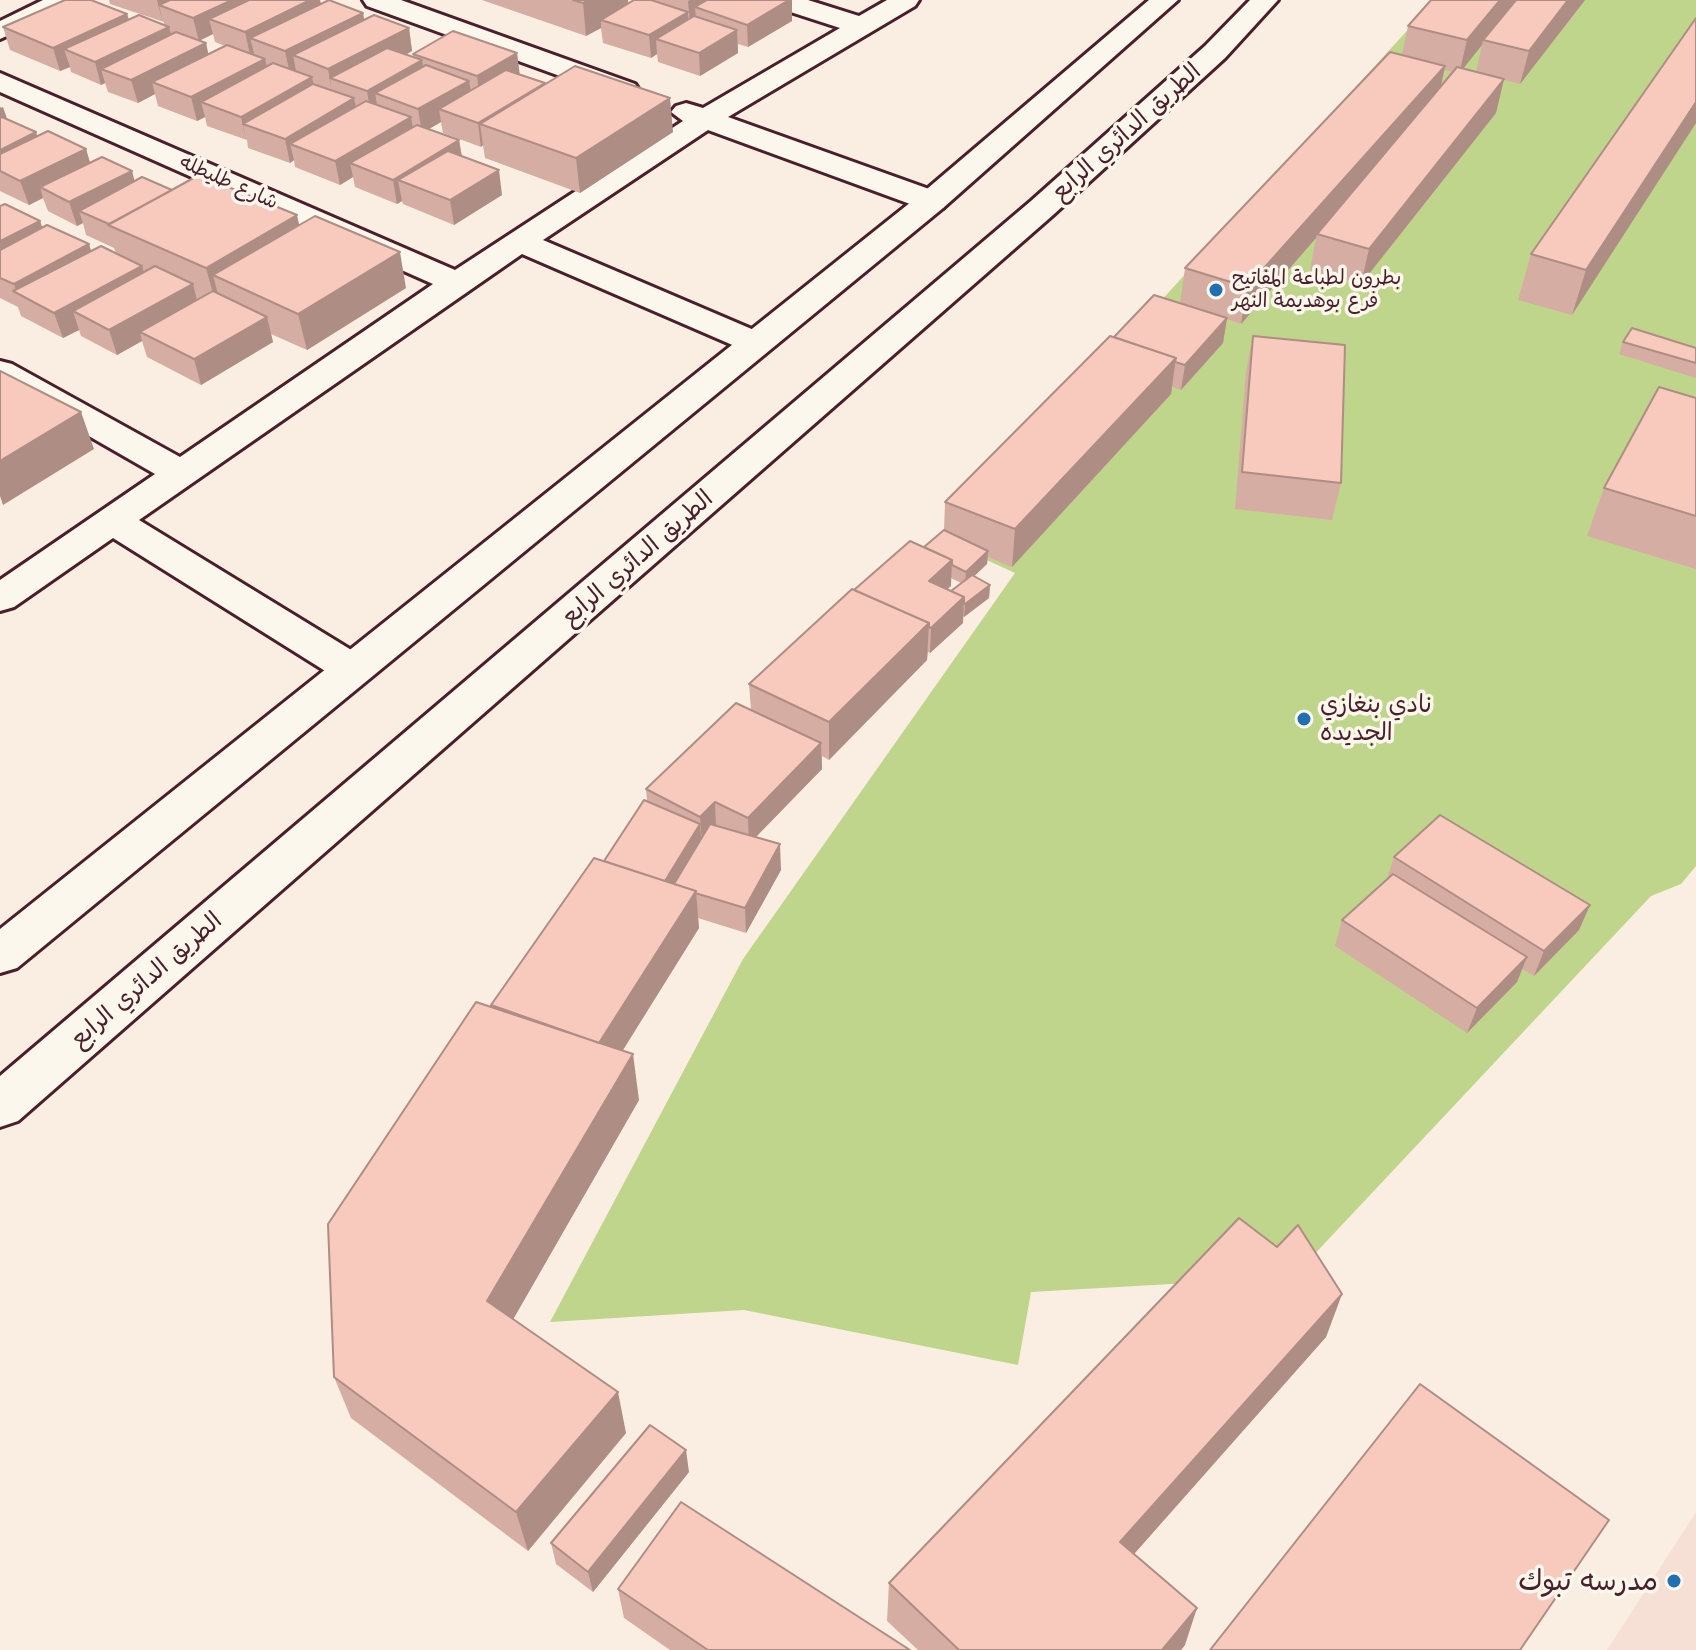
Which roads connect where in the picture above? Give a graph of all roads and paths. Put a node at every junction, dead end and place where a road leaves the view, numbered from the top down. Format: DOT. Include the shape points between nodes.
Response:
graph roads {
  1 [pos="64,0"];
  2 [pos="376,0"];
  3 [pos="781,0"];
  4 [pos="906,0"];
  5 [pos="1265,0"];
  6 [pos="1158,1"];
  7 [pos="862,26"];
  8 [pos="0,31"];
  9 [pos="0,82"];
  10 [pos="705,119"];
  11 [pos="932,201"];
  12 [pos="521,242"];
  13 [pos="457,283"];
  14 [pos="756,343"];
  15 [pos="0,371"];
  16 [pos="181,473"];
  17 [pos="112,520"];
  18 [pos="0,598"];
  19 [pos="352,669"];
  20 [pos="0,955"];
  21 [pos="0,1106"];
  1 -- 8 [label="street"];
  2 -- 10 [label="street"];
  3 -- 7 [label="street"];
  4 -- 7 [label="street"];
  5 -- 21 [label="street, الطريق الدائري الرابع" via="1042,208"];
  6 -- 11 [label="street"];
  7 -- 10 [label="street"];
  9 -- 13 [label="street, شارع طليطله"];
  10 -- 11 [label="street"];
  10 -- 12 [label="street"];
  11 -- 14 [label="street"];
  12 -- 13 [label="street"];
  12 -- 14 [label="street"];
  13 -- 16 [label="street"];
  14 -- 19 [label="street"];
  15 -- 16 [label="street"];
  16 -- 17 [label="street"];
  17 -- 18 [label="street"];
  17 -- 19 [label="street"];
  19 -- 20 [label="street"];
}
